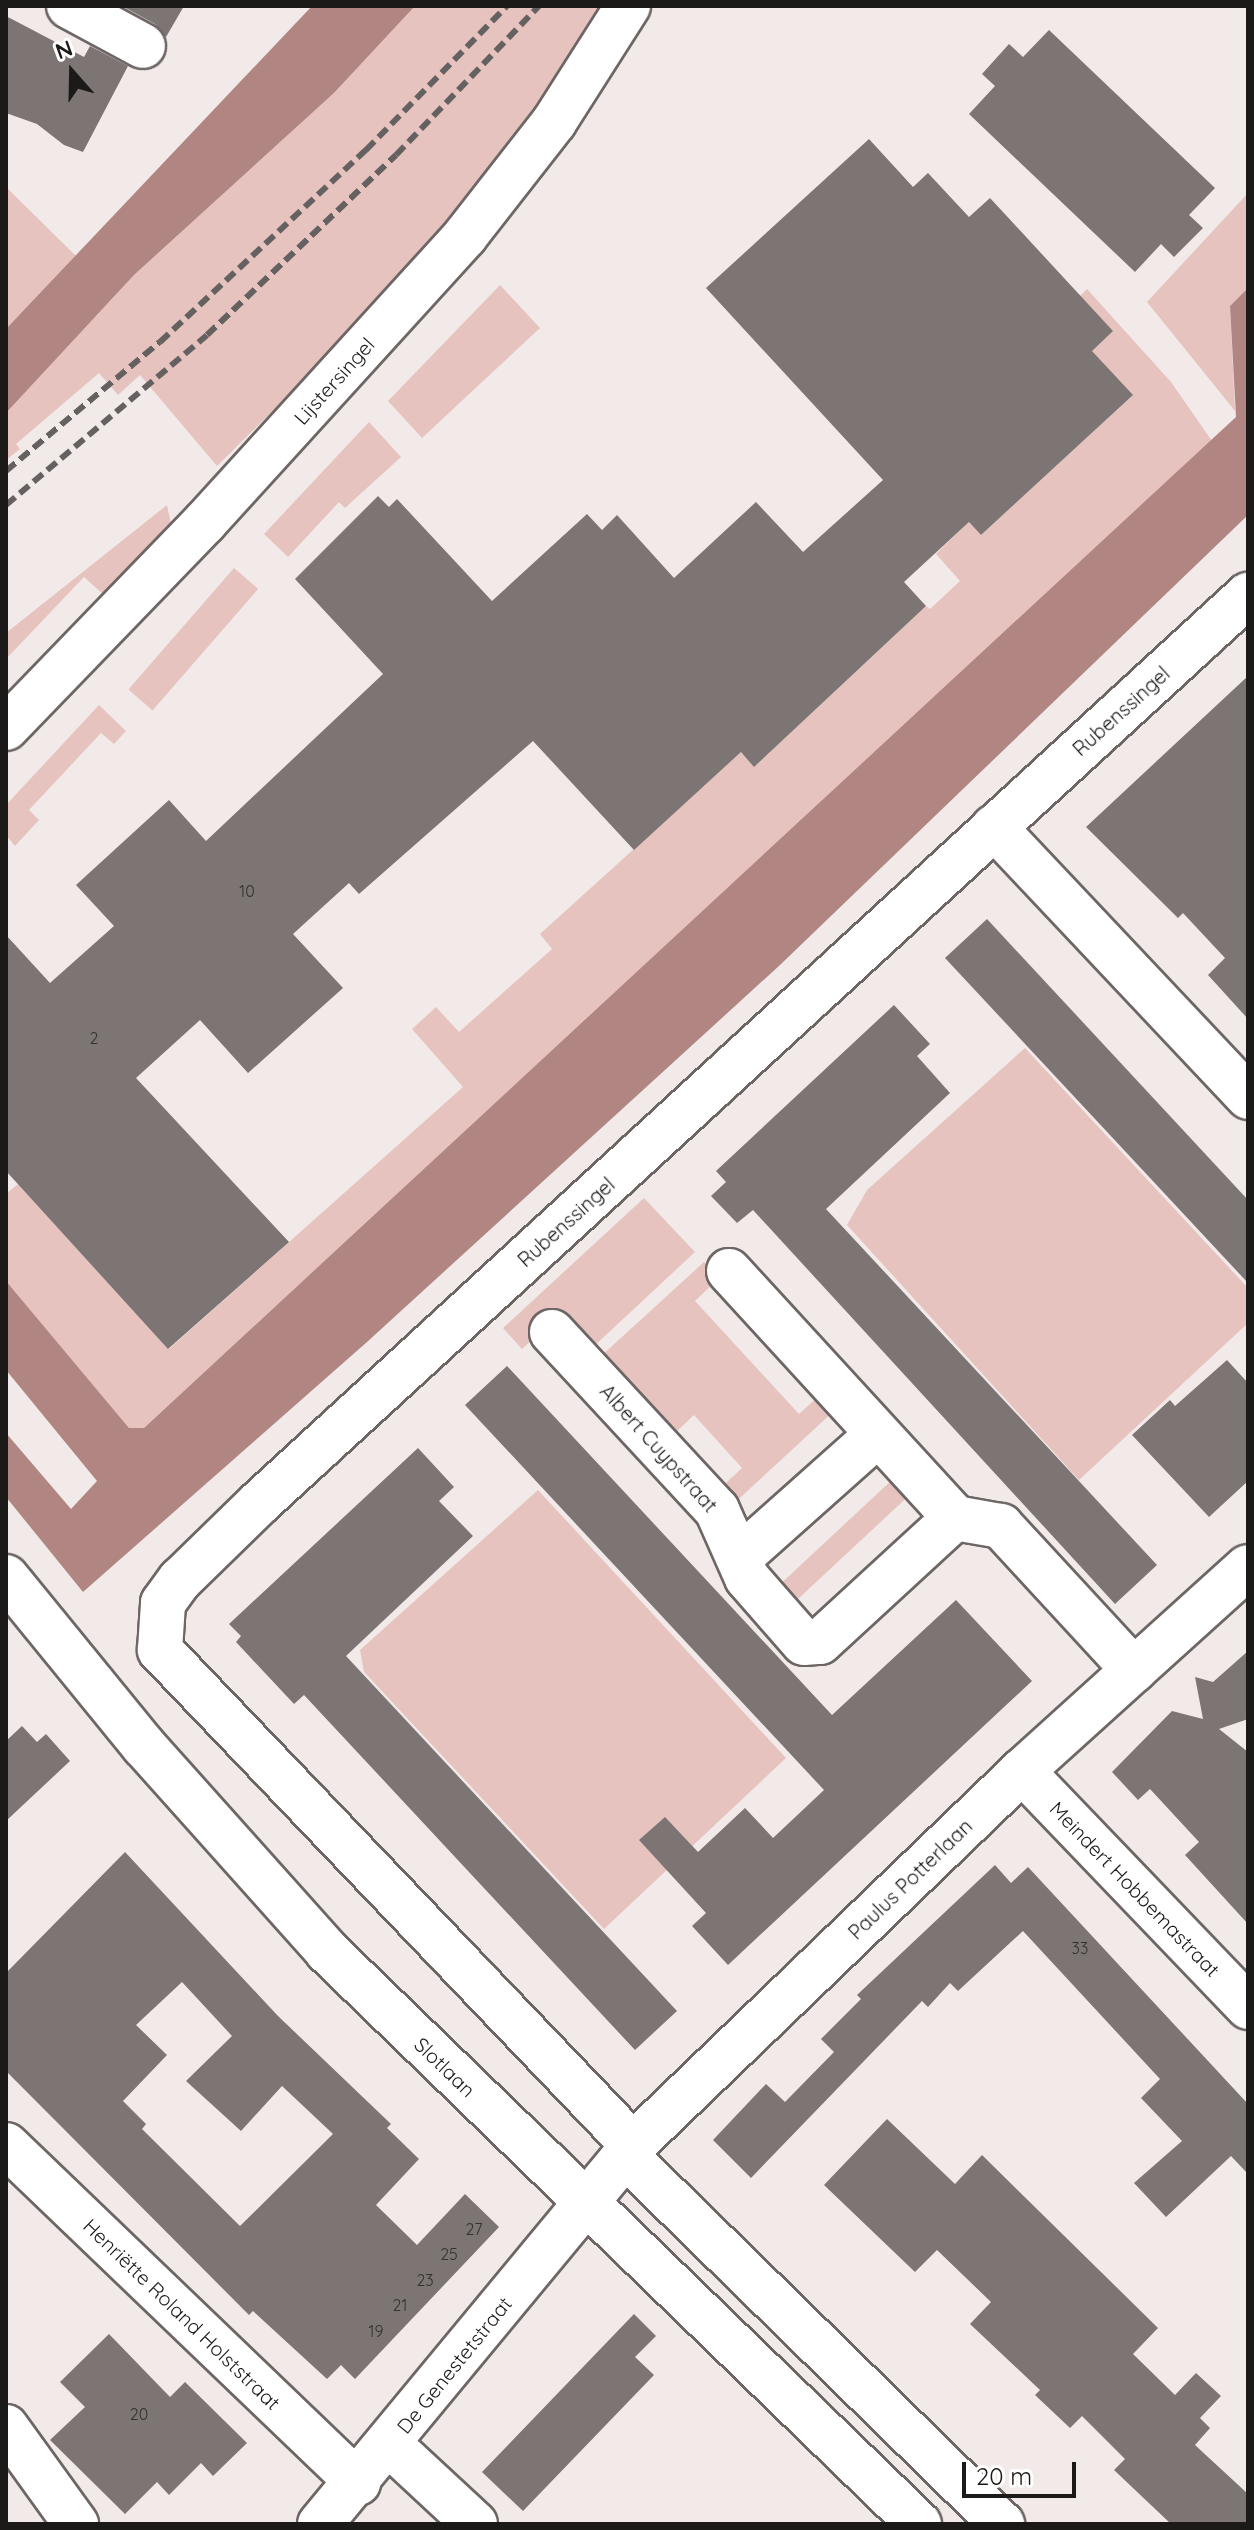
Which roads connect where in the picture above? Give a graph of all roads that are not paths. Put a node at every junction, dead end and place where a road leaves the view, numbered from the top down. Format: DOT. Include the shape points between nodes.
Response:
graph roads {
  1 [pos="69,6"];
  2 [pos="628,6"];
  3 [pos="143,46"];
  4 [pos="1248,595"];
  5 [pos="6,728"];
  6 [pos="994,827"];
  7 [pos="1248,1097"];
  8 [pos="729,1271"];
  9 [pos="552,1332"];
  10 [pos="878,1434"];
  11 [pos="955,1518"];
  12 [pos="739,1558"];
  13 [pos="1248,1567"];
  14 [pos="6,1577"];
  15 [pos="1134,1670"];
  16 [pos="1022,1771"];
  17 [pos="1248,2007"];
  18 [pos="6,2145"];
  19 [pos="629,2150"];
  20 [pos="584,2202"];
  21 [pos="6,2427"];
  22 [pos="390,2445"];
  23 [pos="358,2483"];
  24 [pos="76,2524"];
  25 [pos="320,2524"];
  26 [pos="475,2524"];
  27 [pos="919,2524"];
  28 [pos="1002,2524"];
  1 -- 3 [label="street"];
  2 -- 5 [label="street, Lijstersingel" via="554,122 465,236 205,522"];
  4 -- 6 [label="street, Rubenssingel"];
  6 -- 7 [label="street"];
  6 -- 19 [label="street, Rubenssingel" via="214,1547 163,1603 160,1650"];
  8 -- 10 [label="street"];
  9 -- 12 [label="street, Albert Cuypstraat" via="717,1510"];
  10 -- 11 [label="street"];
  10 -- 12 [label="street"];
  11 -- 12 [label="street, Albert Cuypstraat" via="815,1644 799,1639 752,1585"];
  11 -- 15 [label="street" via="1001,1526"];
  13 -- 15 [label="street, Paulus Potterlaan"];
  14 -- 20 [label="street, Slotlaan" via="144,1746 327,1951"];
  15 -- 16 [label="street, Paulus Potterlaan"];
  16 -- 17 [label="street, Meindert Hobbemastraat"];
  16 -- 19 [label="street, Paulus Potterlaan"];
  18 -- 23 [label="street, Henriëtte Roland Holststraat"];
  19 -- 20 [label="street, Paulus Potterlaan"];
  19 -- 28 [label="street"];
  20 -- 22 [label="street, De Genestetstraat"];
  20 -- 27 [label="street, Slotlaan"];
  21 -- 24 [label="street"];
  22 -- 23 [label="street, De Genestetstraat"];
  22 -- 26 [label="street"];
  23 -- 25 [label="street, De Genestetstraat"];
}
